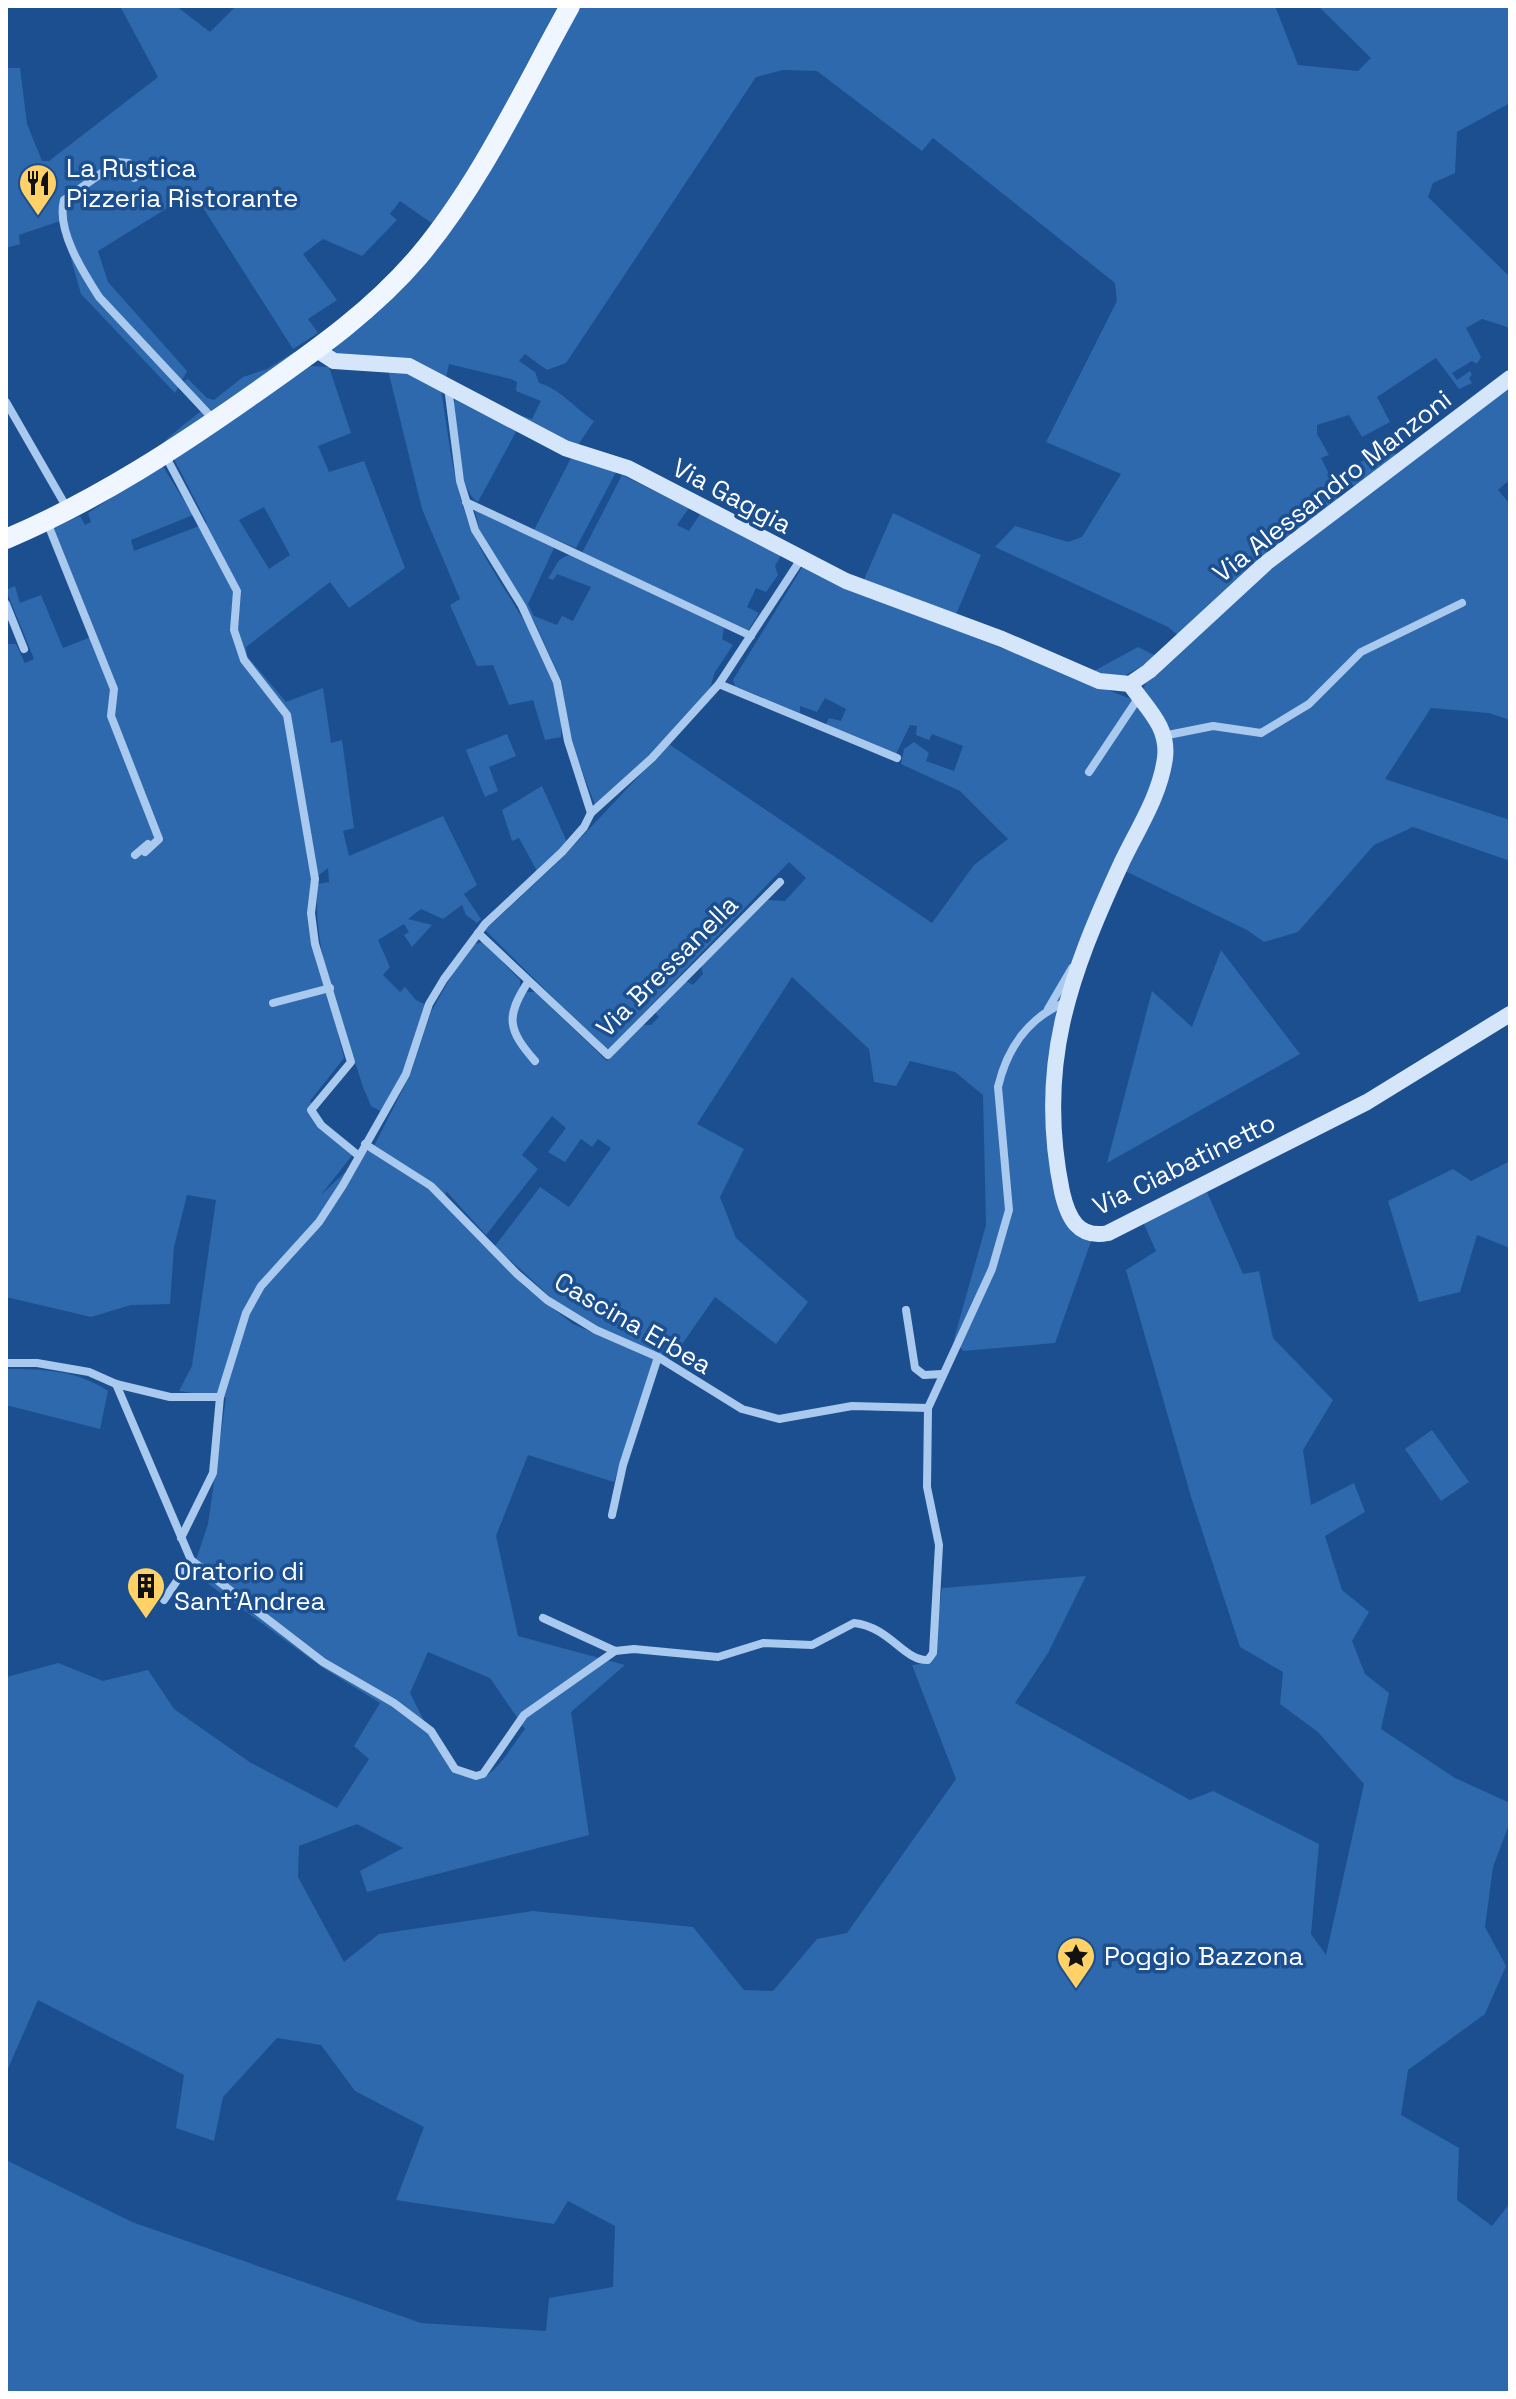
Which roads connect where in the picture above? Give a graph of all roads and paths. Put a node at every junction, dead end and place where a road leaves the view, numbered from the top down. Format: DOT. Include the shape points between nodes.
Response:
graph roads {
  1 [pos="570,6"];
  2 [pos="134,178"];
  3 [pos="317,350"];
  4 [pos="1510,378"];
  5 [pos="448,386"];
  6 [pos="6,402"];
  7 [pos="215,421"];
  8 [pos="165,455"];
  9 [pos="466,502"];
  10 [pos="69,512"];
  11 [pos="47,521"];
  12 [pos="6,539"];
  13 [pos="801,559"];
  14 [pos="1462,603"];
  15 [pos="6,604"];
  16 [pos="751,636"];
  17 [pos="24,649"];
  18 [pos="719,684"];
  19 [pos="1134,690"];
  20 [pos="1163,736"];
  21 [pos="897,758"];
  22 [pos="1089,772"];
  23 [pos="591,813"];
  24 [pos="159,839"];
  25 [pos="145,852"];
  26 [pos="135,855"];
  27 [pos="780,882"];
  28 [pos="478,933"];
  29 [pos="1092,933"];
  30 [pos="528,982"];
  31 [pos="330,988"];
  32 [pos="1066,1002"];
  33 [pos="273,1003"];
  34 [pos="1048,1010"];
  35 [pos="1510,1014"];
  36 [pos="535,1061"];
  37 [pos="365,1144"];
  38 [pos="359,1156"];
  39 [pos="906,1310"];
  40 [pos="658,1357"];
  41 [pos="6,1363"];
  42 [pos="942,1374"];
  43 [pos="116,1384"];
  44 [pos="220,1397"];
  45 [pos="928,1408"];
  46 [pos="612,1515"];
  47 [pos="181,1538"];
  48 [pos="191,1560"];
  49 [pos="164,1600"];
  50 [pos="543,1618"];
  51 [pos="615,1651"];
  1 -- 3 [label="main road" via="443,224 375,302"];
  2 -- 7 [label="street" via="129,163 117,162 72,192 63,206 66,228 83,273 99,297"];
  3 -- 5 [label="street, Via Gaggia" via="334,361 409,366"];
  3 -- 7 [label="main road"];
  4 -- 19 [label="street, Via Alessandro Manzoni" via="1266,563"];
  5 -- 9 [label="street"];
  5 -- 13 [label="street, Via Gaggia" via="565,448 628,468"];
  6 -- 10 [label="street"];
  7 -- 8 [label="main road"];
  8 -- 10 [label="main road"];
  8 -- 31 [label="street" via="237,591 234,630 244,660 287,715 315,879 315,944"];
  9 -- 16 [label="street"];
  9 -- 23 [label="street" via="475,530 522,606 557,682 568,741"];
  10 -- 11 [label="main road"];
  11 -- 12 [label="main road"];
  11 -- 24 [label="street" via="114,689 111,716"];
  13 -- 16 [label="street"];
  13 -- 19 [label="street, Via Gaggia" via="1099,681"];
  14 -- 20 [label="street" via="1361,652 1309,704 1261,733 1213,726"];
  15 -- 17 [label="street"];
  16 -- 18 [label="street"];
  18 -- 21 [label="street"];
  18 -- 23 [label="street" via="652,758"];
  19 -- 20 [label="street" via="1155,714"];
  19 -- 22 [label="street"];
  20 -- 29 [label="street, Via Ciabatinetto" via="1165,754 1154,797"];
  23 -- 28 [label="street" via="562,852"];
  24 -- 25 [label="street"];
  24 -- 26 [label="street"];
  27 -- 30 [label="street, Via Bressanella" via="613,1053 604,1054"];
  28 -- 30 [label="street, Via Bressanella"];
  28 -- 37 [label="street" via="429,1004 406,1074"];
  29 -- 32 [label="street, Via Ciabatinetto"];
  29 -- 34 [label="street"];
  30 -- 36 [label="street" via="513,1005 511,1021 518,1042"];
  31 -- 33 [label="street"];
  31 -- 38 [label="street" via="351,1062 311,1110"];
  32 -- 34 [label="street"];
  32 -- 35 [label="street, Via Ciabatinetto" via="1053,1078 1060,1182 1072,1222 1097,1236 1367,1102"];
  34 -- 42 [label="street" via="1021,1034 1002,1067 998,1087 1009,1210 992,1269"];
  37 -- 38 [label="street"];
  37 -- 40 [label="street, Cascina Erbea" via="431,1186 547,1300 596,1330"];
  38 -- 44 [label="street" via="319,1222 261,1286 246,1313"];
  39 -- 42 [label="street" via="915,1368 924,1375"];
  40 -- 45 [label="street, Cascina Erbea" via="764,1418 790,1419 852,1406"];
  40 -- 46 [label="street"];
  41 -- 43 [label="street" via="89,1372"];
  42 -- 45 [label="street"];
  43 -- 44 [label="street" via="170,1397"];
  43 -- 47 [label="street"];
  44 -- 47 [label="street" via="213,1473"];
  45 -- 51 [label="street" via="927,1487 939,1545 933,1653 928,1660 913,1658 883,1631 854,1623 812,1645 763,1643 718,1657"];
  47 -- 48 [label="street"];
  48 -- 49 [label="street"];
  48 -- 51 [label="street" via="323,1662 406,1712 431,1731 455,1769 476,1776 524,1715"];
  50 -- 51 [label="street"];
}
